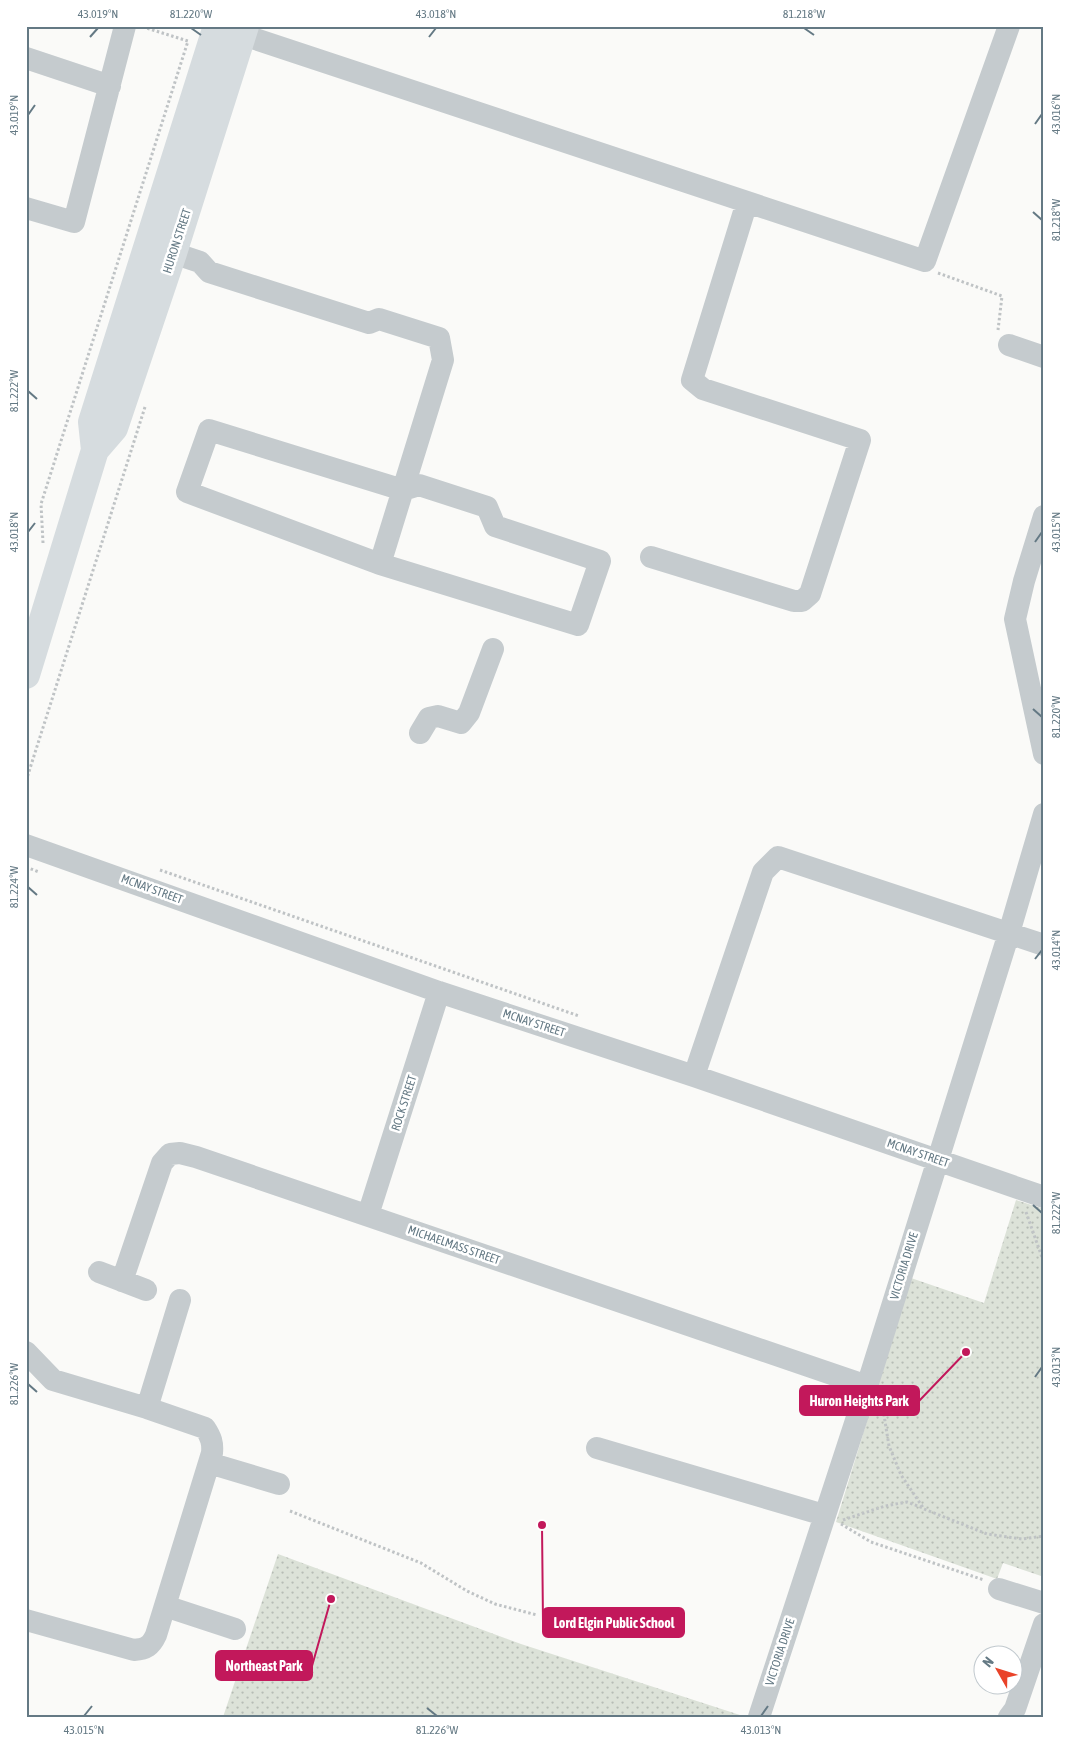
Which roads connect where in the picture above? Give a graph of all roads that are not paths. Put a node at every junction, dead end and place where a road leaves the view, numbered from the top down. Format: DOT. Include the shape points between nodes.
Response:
graph roads {
  1 [pos="125,26"];
  2 [pos="1009,26"];
  3 [pos="215,27"];
  4 [pos="244,30"];
  5 [pos="26,58"];
  6 [pos="110,86"];
  7 [pos="747,202"];
  8 [pos="26,208"];
  9 [pos="161,249"];
  10 [pos="1003,339"];
  11 [pos="1044,357"];
  12 [pos="403,490"];
  13 [pos="1044,516"];
  14 [pos="651,557"];
  15 [pos="380,564"];
  16 [pos="493,649"];
  17 [pos="26,675"];
  18 [pos="420,733"];
  19 [pos="1044,754"];
  20 [pos="1044,814"];
  21 [pos="26,844"];
  22 [pos="1009,932"];
  23 [pos="1044,944"];
  24 [pos="439,992"];
  25 [pos="694,1076"];
  26 [pos="937,1160"];
  27 [pos="1044,1197"];
  28 [pos="368,1215"];
  29 [pos="98,1272"];
  30 [pos="122,1281"];
  31 [pos="146,1290"];
  32 [pos="180,1300"];
  33 [pos="26,1352"];
  34 [pos="865,1392"];
  35 [pos="146,1408"];
  36 [pos="598,1448"];
  37 [pos="209,1463"];
  38 [pos="279,1484"];
  39 [pos="824,1515"];
  40 [pos="993,1585"];
  41 [pos="1044,1603"];
  42 [pos="165,1606"];
  43 [pos="26,1620"];
  44 [pos="1044,1624"];
  45 [pos="235,1629"];
  46 [pos="759,1717"];
  47 [pos="1009,1717"];
  1 -- 6 [label="street"];
  2 -- 7 [label="street" via="925,261"];
  3 -- 4 [label="street"];
  3 -- 9 [label="main road, HURON STREET"];
  4 -- 7 [label="street"];
  4 -- 9 [label="main road, HURON STREET"];
  5 -- 6 [label="street"];
  6 -- 8 [label="street" via="74,222"];
  7 -- 14 [label="street" via="692,380 703,389 860,440 810,594 802,601"];
  9 -- 12 [label="street" via="200,262 209,272 369,323 379,320 439,338 444,360"];
  9 -- 17 [label="main road, HURON STREET" via="92,422 95,450"];
  10 -- 11 [label="street"];
  12 -- 15 [label="street"];
  12 -- 15 [label="street" via="209,430 187,492"];
  12 -- 15 [label="street" via="418,485 487,507 495,526 600,561 578,625"];
  13 -- 19 [label="street" via="1015,619"];
  16 -- 18 [label="street" via="469,713 461,723 438,716 429,718"];
  20 -- 22 [label="street, VICTORIA DRIVE"];
  21 -- 24 [label="street, MCNAY STREET"];
  22 -- 23 [label="street"];
  22 -- 25 [label="street" via="778,857 762,872"];
  22 -- 26 [label="street, VICTORIA DRIVE"];
  24 -- 25 [label="street, MCNAY STREET"];
  24 -- 28 [label="street, ROCK STREET"];
  25 -- 26 [label="street, MCNAY STREET"];
  26 -- 27 [label="street, MCNAY STREET"];
  26 -- 34 [label="street, VICTORIA DRIVE"];
  28 -- 30 [label="street, MICHAELMASS STREET" via="196,1157 170,1154 162,1163"];
  28 -- 34 [label="street, MICHAELMASS STREET"];
  29 -- 30 [label="street"];
  30 -- 31 [label="street"];
  32 -- 35 [label="street"];
  33 -- 35 [label="street" via="53,1380"];
  34 -- 39 [label="street, VICTORIA DRIVE"];
  35 -- 37 [label="street" via="205,1428 213,1445"];
  36 -- 39 [label="street"];
  37 -- 38 [label="street"];
  37 -- 42 [label="street"];
  39 -- 46 [label="street, VICTORIA DRIVE"];
  40 -- 41 [label="street"];
  42 -- 43 [label="street" via="152,1644 144,1649 134,1650"];
  42 -- 45 [label="street"];
  44 -- 47 [label="street"];
}
